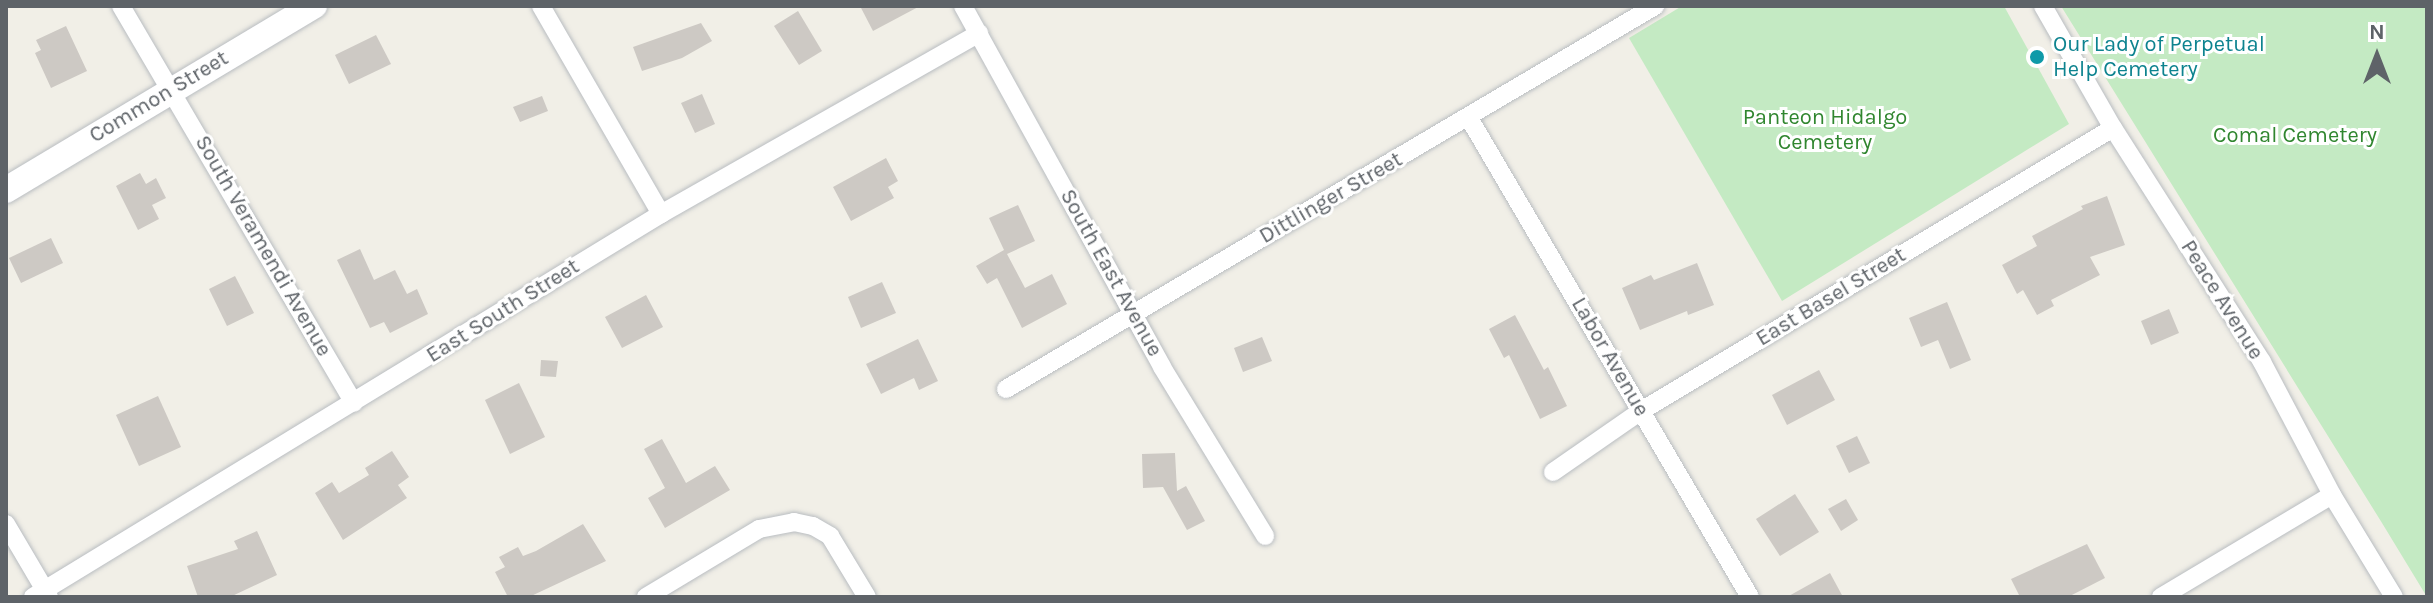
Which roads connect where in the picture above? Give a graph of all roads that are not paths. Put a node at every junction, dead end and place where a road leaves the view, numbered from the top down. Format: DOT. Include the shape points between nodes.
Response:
graph roads {
  1 [pos="121,6"];
  2 [pos="314,6"];
  3 [pos="541,6"];
  4 [pos="963,6"];
  5 [pos="1655,6"];
  6 [pos="2043,6"];
  7 [pos="979,33"];
  8 [pos="171,89"];
  9 [pos="1469,118"];
  10 [pos="2113,128"];
  11 [pos="6,190"];
  12 [pos="661,214"];
  13 [pos="1132,314"];
  14 [pos="1006,389"];
  15 [pos="354,403"];
  16 [pos="1641,411"];
  17 [pos="1553,472"];
  18 [pos="2332,495"];
  19 [pos="6,524"];
  20 [pos="1265,536"];
  21 [pos="42,595"];
  22 [pos="646,597"];
  23 [pos="867,597"];
  24 [pos="1750,597"];
  25 [pos="2161,597"];
  26 [pos="2394,597"];
  1 -- 8 [label="street, South Veramendi Avenue"];
  2 -- 8 [label="main road, Common Street"];
  3 -- 12 [label="street"];
  4 -- 7 [label="street, South East Avenue"];
  5 -- 9 [label="street, Dittlinger Street"];
  6 -- 10 [label="street, Peace Avenue"];
  7 -- 12 [label="street, East South Street"];
  7 -- 13 [label="street, South East Avenue"];
  8 -- 11 [label="main road, Common Street"];
  8 -- 15 [label="street, South Veramendi Avenue"];
  9 -- 13 [label="street, Dittlinger Street"];
  9 -- 16 [label="street, Labor Avenue"];
  10 -- 16 [label="street, East Basel Street"];
  10 -- 18 [label="street, Peace Avenue" via="2262,362"];
  12 -- 15 [label="street, East South Street"];
  13 -- 14 [label="street, Dittlinger Street"];
  13 -- 20 [label="street, South East Avenue"];
  15 -- 21 [label="street, East South Street"];
  16 -- 17 [label="street, East Basel Street"];
  16 -- 24 [label="street, Labor Avenue"];
  18 -- 25 [label="street"];
  18 -- 26 [label="street, Peace Avenue"];
  19 -- 21 [label="street"];
  22 -- 23 [label="street" via="759,529 794,522 830,536"];
}
